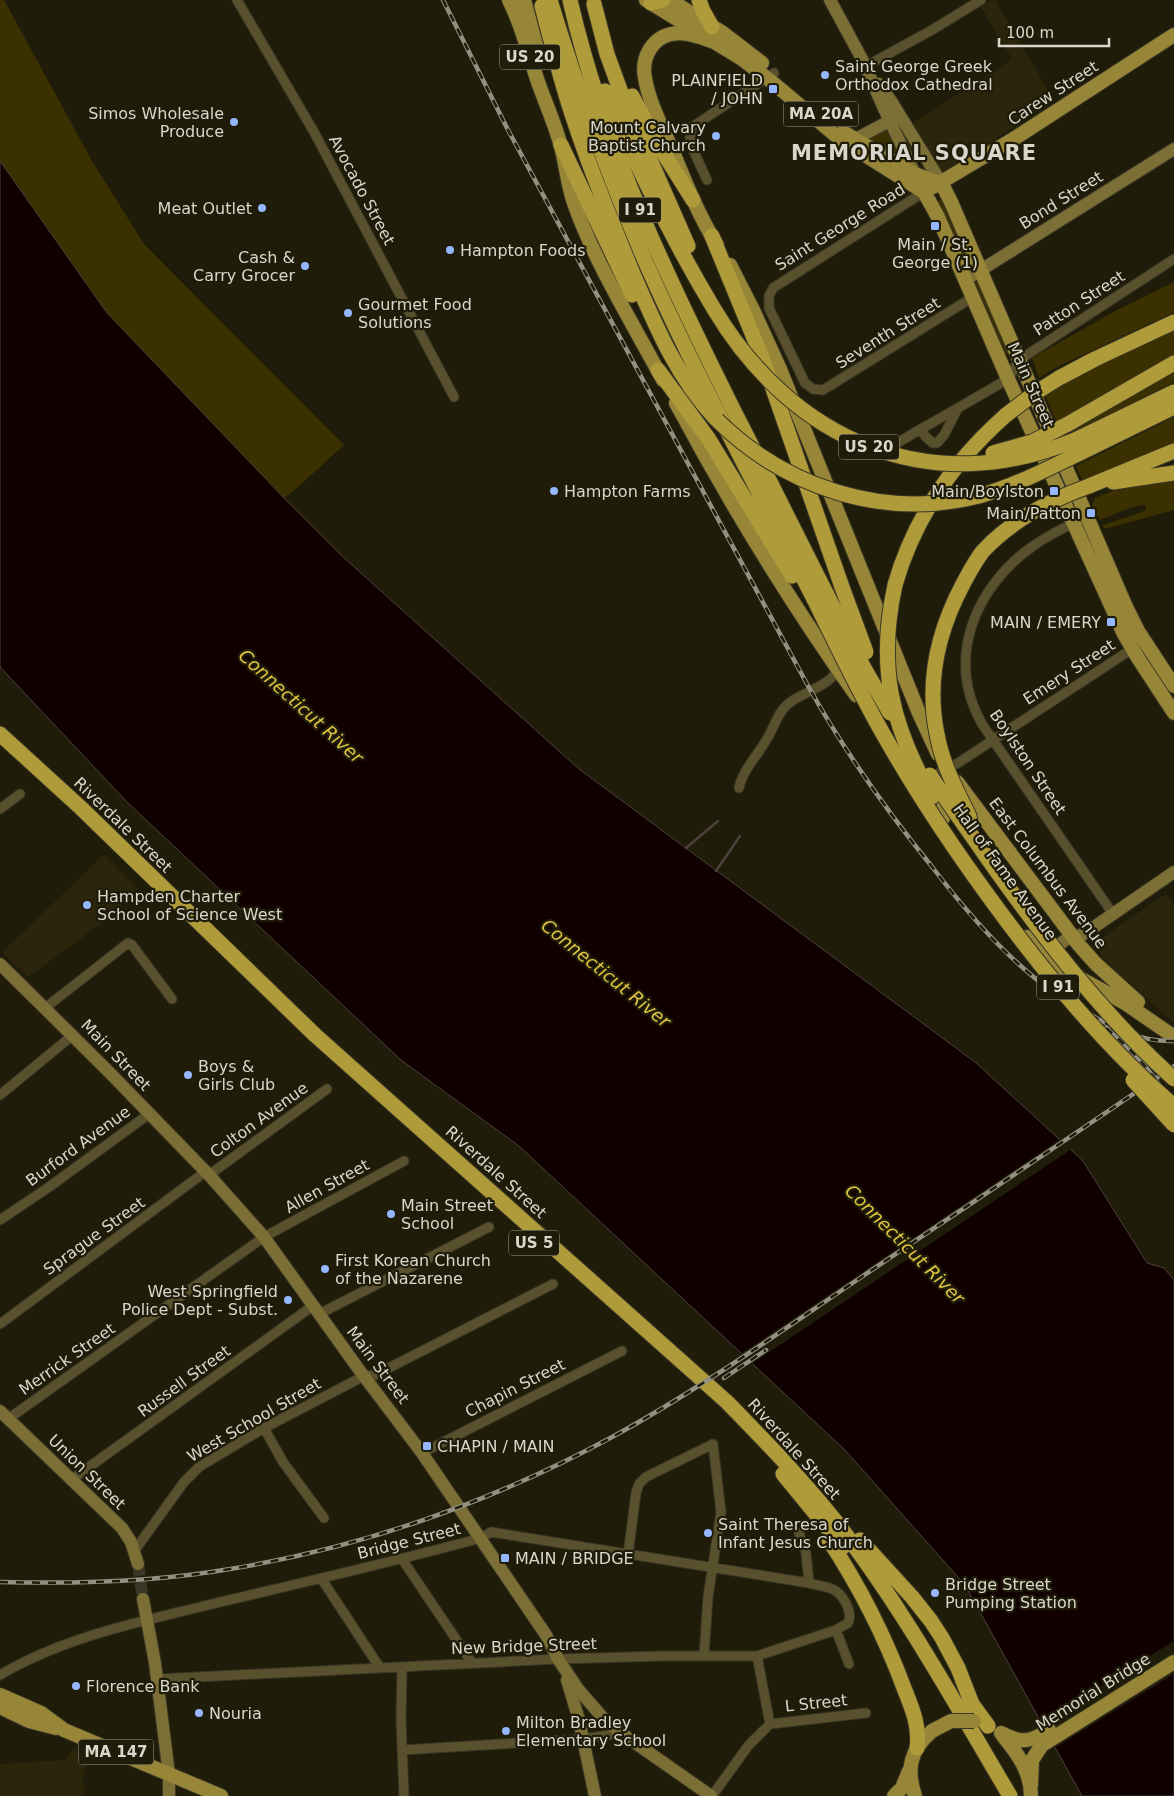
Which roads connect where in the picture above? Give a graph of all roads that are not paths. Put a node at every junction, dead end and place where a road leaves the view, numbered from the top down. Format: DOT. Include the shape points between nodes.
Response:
graph roads {
  1 [pos="238,0"];
  2 [pos="509,0"];
  3 [pos="524,0"];
  4 [pos="540,0"];
  5 [pos="550,0"];
  6 [pos="570,0"];
  7 [pos="670,0"];
  8 [pos="699,0"];
  9 [pos="830,0"];
  10 [pos="981,0"];
  11 [pos="653,1"];
  12 [pos="594,2"];
  13 [pos="712,27"];
  14 [pos="1174,35"];
  15 [pos="719,44"];
  16 [pos="866,66"];
  17 [pos="771,75"];
  18 [pos="551,114"];
  19 [pos="895,118"];
  20 [pos="851,142"];
  21 [pos="561,145"];
  22 [pos="1174,149"];
  23 [pos="915,174"];
  24 [pos="707,180"];
  25 [pos="942,184"];
  26 [pos="924,192"];
  27 [pos="693,200"];
  28 [pos="712,236"];
  29 [pos="1174,259"];
  30 [pos="980,269"];
  31 [pos="965,280"];
  32 [pos="973,297"];
  33 [pos="713,307"];
  34 [pos="646,314"];
  35 [pos="1174,322"];
  36 [pos="1019,360"];
  37 [pos="1174,363"];
  38 [pos="658,370"];
  39 [pos="1008,379"];
  40 [pos="818,390"];
  41 [pos="1174,392"];
  42 [pos="454,397"];
  43 [pos="1174,407"];
  44 [pos="958,408"];
  45 [pos="921,429"];
  46 [pos="897,443"];
  47 [pos="1078,447"];
  48 [pos="880,450"];
  49 [pos="1174,451"];
  50 [pos="1174,473"];
  51 [pos="1089,486"];
  52 [pos="1087,517"];
  53 [pos="1074,523"];
  54 [pos="817,600"];
  55 [pos="1132,649"];
  56 [pos="843,669"];
  57 [pos="1174,686"];
  58 [pos="1174,713"];
  59 [pos="0,734"];
  60 [pos="993,740"];
  61 [pos="0,747"];
  62 [pos="919,758"];
  63 [pos="947,768"];
  64 [pos="921,786"];
  65 [pos="739,788"];
  66 [pos="20,794"];
  67 [pos="968,796"];
  68 [pos="0,809"];
  69 [pos="943,818"];
  70 [pos="971,835"];
  71 [pos="1174,872"];
  72 [pos="1114,914"];
  73 [pos="1074,938"];
  74 [pos="1040,952"];
  75 [pos="0,964"];
  76 [pos="172,999"];
  77 [pos="45,1008"];
  78 [pos="1088,1022"];
  79 [pos="1170,1034"];
  80 [pos="73,1035"];
  81 [pos="1174,1078"];
  82 [pos="327,1089"];
  83 [pos="0,1095"];
  84 [pos="1174,1096"];
  85 [pos="1174,1106"];
  86 [pos="149,1114"];
  87 [pos="1174,1125"];
  88 [pos="404,1161"];
  89 [pos="207,1174"];
  90 [pos="0,1220"];
  91 [pos="490,1227"];
  92 [pos="264,1237"];
  93 [pos="553,1284"];
  94 [pos="316,1309"];
  95 [pos="0,1324"];
  96 [pos="622,1351"];
  97 [pos="364,1376"];
  98 [pos="4,1415"];
  99 [pos="264,1428"];
  100 [pos="422,1453"];
  101 [pos="71,1480"];
  102 [pos="806,1493"];
  103 [pos="324,1518"];
  104 [pos="799,1533"];
  105 [pos="481,1538"];
  106 [pos="135,1550"];
  107 [pos="628,1555"];
  108 [pos="402,1560"];
  109 [pos="138,1564"];
  110 [pos="712,1569"];
  111 [pos="321,1578"];
  112 [pos="809,1583"];
  113 [pos="143,1598"];
  114 [pos="148,1620"];
  115 [pos="836,1630"];
  116 [pos="1174,1652"];
  117 [pos="704,1656"];
  118 [pos="757,1656"];
  119 [pos="558,1659"];
  120 [pos="1174,1662"];
  121 [pos="472,1663"];
  122 [pos="849,1664"];
  123 [pos="402,1667"];
  124 [pos="380,1668"];
  125 [pos="0,1675"];
  126 [pos="157,1679"];
  127 [pos="0,1695"];
  128 [pos="0,1707"];
  129 [pos="866,1713"];
  130 [pos="770,1724"];
  131 [pos="988,1727"];
  132 [pos="64,1730"];
  133 [pos="621,1734"];
  134 [pos="583,1738"];
  135 [pos="1037,1743"];
  136 [pos="917,1748"];
  137 [pos="402,1750"];
  138 [pos="910,1768"];
  139 [pos="168,1774"];
  140 [pos="1031,1790"];
  141 [pos="169,1796"];
  142 [pos="221,1796"];
  143 [pos="404,1796"];
  144 [pos="595,1796"];
  145 [pos="712,1796"];
  146 [pos="894,1796"];
  147 [pos="915,1796"];
  148 [pos="998,1796"];
  149 [pos="1010,1796"];
  1 -- 42 [label="street, Avocado Street" via="314,132"];
  2 -- 18 [label="main road, US 20"];
  3 -- 18 [label="main road"];
  4 -- 34 [label="highway" via="582,143"];
  5 -- 54 [label="highway, I 91" via="591,124 643,255 680,336"];
  6 -- 33 [label="highway" via="604,90 637,163 678,247"];
  6 -- 54 [label="highway, I 91" via="600,106 652,238"];
  7 -- 13 [label="main road, MA 20A"];
  8 -- 13 [label="highway"];
  9 -- 16 [label="street, Main Street"];
  10 -- 16 [label="street"];
  11 -- 15 [label="main road, MA 20A"];
  12 -- 27 [label="highway" via="612,52 638,108"];
  12 -- 33 [label="highway, US 20" via="620,90"];
  13 -- 17 [label="main road, MA 20A" via="748,51"];
  14 -- 25 [label="main road, Carew Street"];
  15 -- 17 [label="main road, MA 20A"];
  15 -- 27 [label="main road, East Columbus Avenue" via="690,34 670,34 654,43 645,61 648,92"];
  16 -- 19 [label="street, Main Street"];
  17 -- 20 [label="main road, MA 20A"];
  17 -- 24 [label="street" via="692,126 690,138"];
  18 -- 21 [label="main road, US 20"];
  19 -- 20 [label="street"];
  19 -- 23 [label="street, Main Street"];
  19 -- 25 [label="street, Main Street"];
  20 -- 23 [label="main road, MA 20A"];
  20 -- 26 [label="main road, MA 20A"];
  21 -- 34 [label="highway, US 20"];
  21 -- 38 [label="main road, Hall of Fame Avenue" via="570,190 583,227"];
  22 -- 30 [label="street, Bond Street"];
  23 -- 25 [label="main road, MA 20A"];
  23 -- 26 [label="street, Main Street"];
  25 -- 26 [label="main road, Carew Street"];
  25 -- 30 [label="main road, Main Street"];
  26 -- 31 [label="main road, Main Street"];
  26 -- 40 [label="street, Saint George Road" via="770,290 768,302 775,321 806,383"];
  27 -- 28 [label="main road, East Columbus Avenue"];
  28 -- 62 [label="highway, bridge" via="763,362 866,654"];
  28 -- 63 [label="main road, East Columbus Avenue" via="771,348 919,713"];
  29 -- 36 [label="street, Patton Street"];
  30 -- 31 [label="street, Bond Street"];
  30 -- 36 [label="main road, Main Street"];
  31 -- 32 [label="main road, Main Street"];
  32 -- 39 [label="main road, Main Street"];
  32 -- 40 [label="street, Seventh Street" via="829,388"];
  33 -- 48 [label="highway, US 20, bridge" via="745,355 785,397 833,430"];
  34 -- 47 [label="highway, US 20, bridge" via="671,371 688,392 738,439 758,455 800,478 850,496 896,503 978,496 1016,484"];
  35 -- 84 [label="highway, bridge" via="1094,359 1035,393 1006,415 965,456 932,501 909,544 895,585 887,642 890,690 902,735 925,785 967,852 1047,959 1104,1027"];
  36 -- 39 [label="street, Patton Street"];
  36 -- 52 [label="main road, Main Street"];
  37 -- 48 [label="highway, bridge" via="1068,424 1008,450 940,457"];
  38 -- 54 [label="highway"];
  38 -- 56 [label="main road, Hall of Fame Avenue" via="744,524 792,601"];
  39 -- 44 [label="street"];
  39 -- 53 [label="main road, Main Street"];
  41 -- 47 [label="highway, US 20"];
  43 -- 47 [label="highway, US 20"];
  44 -- 45 [label="street"];
  44 -- 45 [label="street" via="937,443 928,440"];
  45 -- 46 [label="street"];
  47 -- 48 [label="highway, US 20, bridge" via="976,464 931,462"];
  49 -- 51 [label="highway"];
  50 -- 51 [label="highway"];
  51 -- 70 [label="highway, bridge" via="1063,495 1027,515 983,552 957,595 942,632 934,671 935,722 946,766 969,816"];
  52 -- 53 [label="street, Boylston Street"];
  52 -- 57 [label="main road, Main Street" via="1132,618"];
  53 -- 55 [label="main road, Main Street"];
  53 -- 60 [label="street, Boylston Street" via="1043,539 1011,564 987,594 971,627 965,658 966,684 977,714"];
  54 -- 56 [label="highway, I 91, bridge"];
  54 -- 62 [label="highway, I 91, bridge"];
  55 -- 58 [label="main road, Main Street"];
  55 -- 60 [label="street, Emery Street"];
  56 -- 64 [label="main road, Hall of Fame Avenue"];
  56 -- 65 [label="street" via="784,708"];
  56 -- 78 [label="highway, I 91, bridge" via="958,854 1031,953"];
  59 -- 102 [label="highway, Riverdale Street / US 5" via="315,1035 727,1402"];
  60 -- 63 [label="street, Emery Street"];
  60 -- 72 [label="street, Boylston Street"];
  61 -- 102 [label="highway, Riverdale Street / US 5" via="94,832 314,1047 720,1408"];
  62 -- 70 [label="highway, I 91, bridge"];
  63 -- 64 [label="street, Emery Street"];
  63 -- 67 [label="main road, East Columbus Avenue"];
  64 -- 69 [label="main road, Hall of Fame Avenue"];
  66 -- 68 [label="street"];
  67 -- 69 [label="main road" via="948,799 942,808"];
  67 -- 73 [label="main road, East Columbus Avenue"];
  69 -- 74 [label="main road, Hall of Fame Avenue"];
  70 -- 81 [label="highway, I 91, bridge" via="1071,970 1126,1032"];
  71 -- 72 [label="street"];
  72 -- 73 [label="street"];
  73 -- 74 [label="street"];
  73 -- 79 [label="main road, East Columbus Avenue" via="1096,964"];
  74 -- 79 [label="main road, Hall of Fame Avenue" via="1054,964 1126,1002"];
  75 -- 77 [label="street, Main Street"];
  76 -- 77 [label="street" via="128,943"];
  77 -- 80 [label="street, Main Street"];
  78 -- 85 [label="highway, I 91, bridge" via="1124,1061"];
  78 -- 87 [label="highway, bridge" via="1119,1065"];
  80 -- 83 [label="street"];
  80 -- 86 [label="street, Main Street"];
  82 -- 89 [label="street, Colton Avenue"];
  86 -- 89 [label="street, Main Street"];
  86 -- 90 [label="street, Burford Avenue"];
  88 -- 92 [label="street, Allen Street"];
  89 -- 92 [label="street, Main Street"];
  89 -- 95 [label="street, Sprague Street"];
  91 -- 94 [label="street, Russell Street"];
  92 -- 94 [label="street, Main Street"];
  92 -- 98 [label="street, Merrick Street"];
  93 -- 97 [label="street, West School Street" via="375,1375"];
  94 -- 97 [label="street, Main Street"];
  94 -- 101 [label="street, Russell Street"];
  96 -- 100 [label="street, Chapin Street"];
  97 -- 99 [label="street, West School Street"];
  97 -- 100 [label="street, Main Street"];
  98 -- 101 [label="street, Union Street"];
  99 -- 103 [label="street" via="283,1462"];
  99 -- 106 [label="street, West School Street" via="192,1472"];
  100 -- 105 [label="street, Main Street"];
  101 -- 106 [label="street, Union Street" via="122,1528"];
  102 -- 131 [label="highway" via="849,1528 925,1612 952,1656 972,1704"];
  102 -- 136 [label="highway" via="884,1636 917,1724"];
  102 -- 148 [label="highway, Riverdale Street / US 5" via="882,1603"];
  102 -- 149 [label="highway, Riverdale Street / US 5" via="843,1531 890,1596"];
  104 -- 112 [label="street" via="806,1554"];
  105 -- 107 [label="street, Bridge Street" via="491,1532"];
  105 -- 108 [label="street, Bridge Street"];
  105 -- 119 [label="street, Main Street" via="546,1635"];
  106 -- 109 [label="street, Union Street"];
  107 -- 110 [label="street, Bridge Street"];
  107 -- 110 [label="street" via="639,1484 646,1477 713,1444 721,1504"];
  108 -- 111 [label="street, Bridge Street"];
  108 -- 121 [label="street"];
  110 -- 112 [label="street, Bridge Street"];
  110 -- 117 [label="street"];
  111 -- 114 [label="street, Bridge Street"];
  111 -- 124 [label="street"];
  112 -- 115 [label="street, Bridge Street" via="835,1590 845,1603 850,1615 848,1623"];
  113 -- 114 [label="street"];
  114 -- 125 [label="street, Bridge Street" via="81,1639"];
  114 -- 126 [label="street"];
  115 -- 118 [label="street, New Bridge Street"];
  115 -- 122 [label="street"];
  116 -- 135 [label="main road, Memorial Bridge"];
  117 -- 118 [label="street, New Bridge Street"];
  117 -- 119 [label="street, New Bridge Street"];
  118 -- 130 [label="street"];
  119 -- 121 [label="street, New Bridge Street"];
  119 -- 133 [label="street, Main Street" via="578,1689"];
  119 -- 134 [label="street" via="572,1693"];
  120 -- 135 [label="main road, Memorial Bridge"];
  121 -- 123 [label="street, New Bridge Street"];
  123 -- 124 [label="street, New Bridge Street"];
  123 -- 137 [label="street"];
  124 -- 126 [label="street, New Bridge Street"];
  126 -- 139 [label="street"];
  127 -- 132 [label="main road, MA 147" via="40,1713"];
  128 -- 132 [label="main road, MA 147" via="30,1721"];
  129 -- 130 [label="street, L Street"];
  130 -- 145 [label="street" via="748,1746"];
  131 -- 135 [label="main road, Memorial Bridge" via="1019,1740"];
  131 -- 136 [label="main road, Memorial Bridge, bridge" via="951,1721 932,1731"];
  131 -- 140 [label="main road" via="1022,1761"];
  132 -- 139 [label="main road, MA 147"];
  133 -- 134 [label="street"];
  133 -- 145 [label="street, Main Street"];
  134 -- 137 [label="street"];
  134 -- 144 [label="street"];
  135 -- 140 [label="main road, Memorial Bridge" via="1031,1763"];
  136 -- 138 [label="main road"];
  137 -- 143 [label="street"];
  138 -- 146 [label="main road" via="904,1784"];
  138 -- 147 [label="main road"];
  139 -- 141 [label="street"];
  139 -- 142 [label="main road, MA 147"];
}
